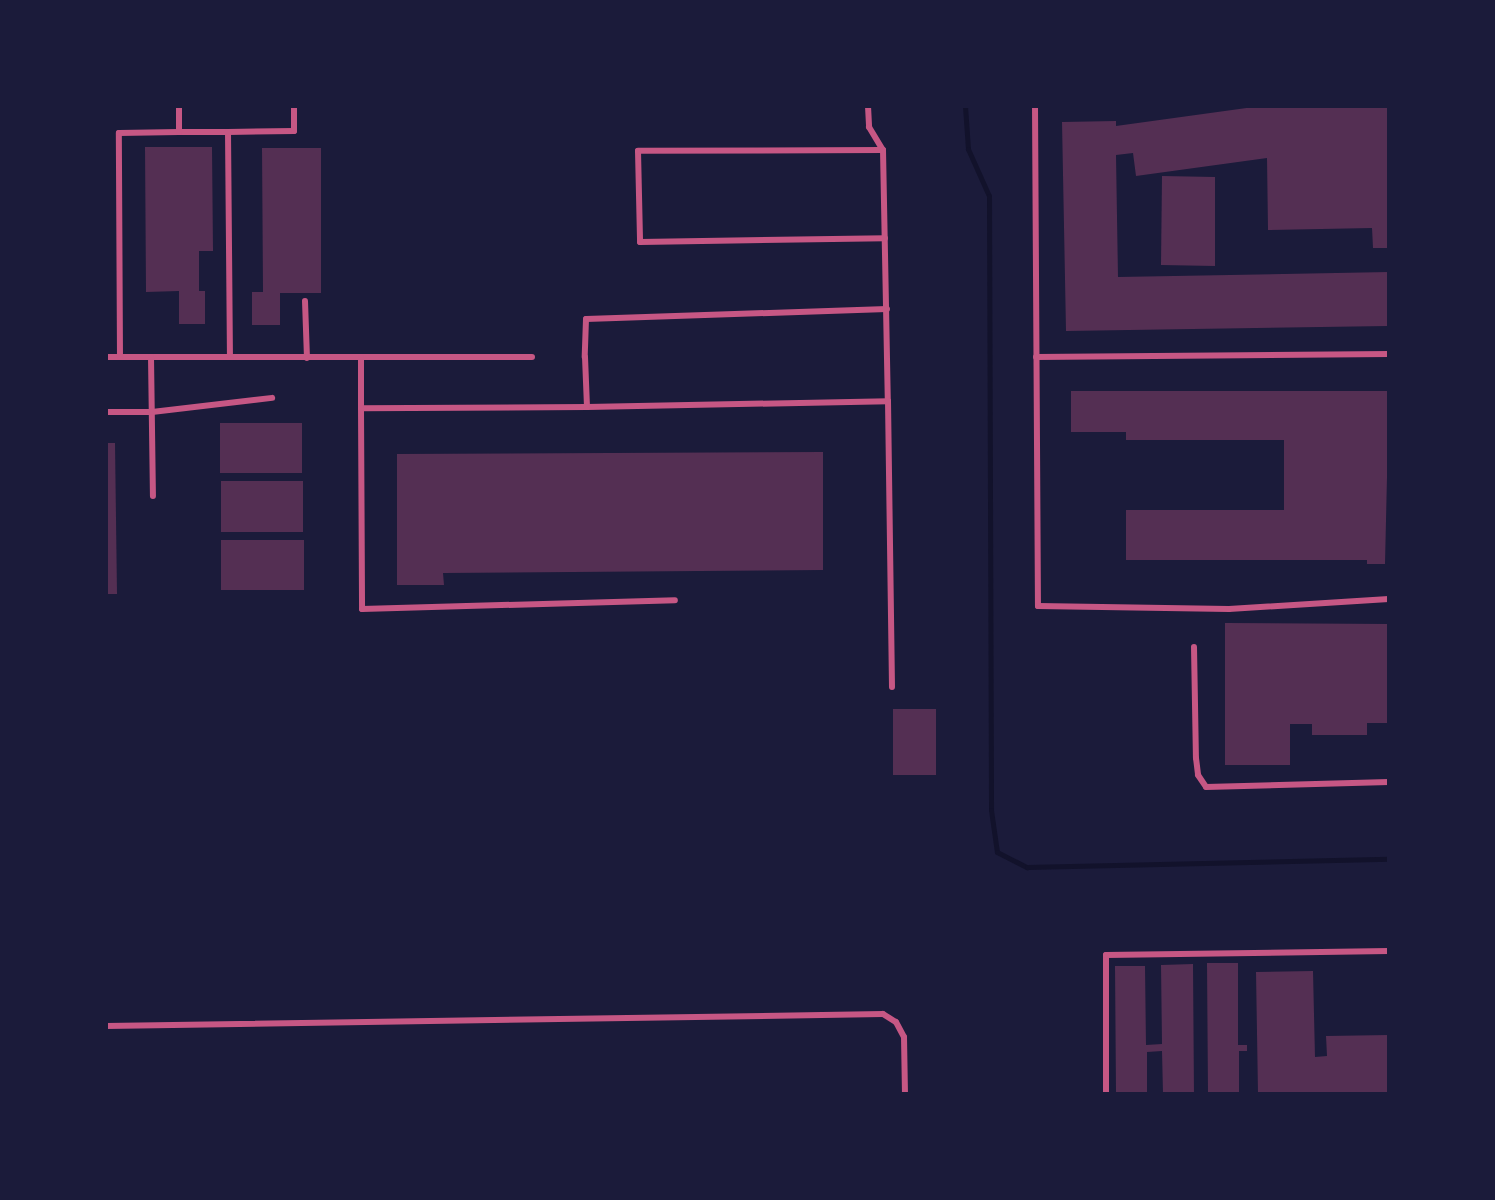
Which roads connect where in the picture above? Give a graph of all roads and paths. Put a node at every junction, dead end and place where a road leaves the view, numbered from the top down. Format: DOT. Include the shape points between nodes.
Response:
graph roads {
  1 [pos="179,106"];
  2 [pos="294,106"];
  3 [pos="868,106"];
  4 [pos="1035,106"];
  5 [pos="179,132"];
  6 [pos="228,132"];
  7 [pos="883,150"];
  8 [pos="885,238"];
  9 [pos="305,301"];
  10 [pos="887,309"];
  11 [pos="1389,354"];
  12 [pos="106,357"];
  13 [pos="120,357"];
  14 [pos="151,357"];
  15 [pos="230,357"];
  16 [pos="532,357"];
  17 [pos="1036,357"];
  18 [pos="307,358"];
  19 [pos="361,358"];
  20 [pos="272,398"];
  21 [pos="888,401"];
  22 [pos="587,407"];
  23 [pos="361,408"];
  24 [pos="106,412"];
  25 [pos="152,412"];
  26 [pos="153,496"];
  27 [pos="1389,599"];
  28 [pos="675,600"];
  29 [pos="1194,647"];
  30 [pos="892,687"];
  31 [pos="1389,782"];
  32 [pos="1389,951"];
  33 [pos="106,1026"];
  34 [pos="905,1094"];
  35 [pos="1106,1094"];
  1 -- 5 [label="lane"];
  2 -- 6 [label="lane" via="294,131"];
  3 -- 7 [label="lane" via="869,127"];
  4 -- 17 [label="lane"];
  5 -- 6 [label="lane"];
  5 -- 13 [label="lane" via="119,133"];
  6 -- 15 [label="lane"];
  7 -- 8 [label="lane"];
  7 -- 8 [label="lane" via="638,151 640,242"];
  8 -- 10 [label="lane"];
  9 -- 18 [label="lane"];
  10 -- 21 [label="lane"];
  10 -- 22 [label="lane" via="586,319"];
  11 -- 17 [label="lane"];
  12 -- 13 [label="lane"];
  13 -- 14 [label="lane"];
  14 -- 15 [label="lane"];
  14 -- 25 [label="lane"];
  15 -- 18 [label="lane"];
  16 -- 19 [label="lane"];
  17 -- 27 [label="lane" via="1038,606 1229,609"];
  18 -- 19 [label="lane"];
  19 -- 23 [label="lane"];
  20 -- 25 [label="lane"];
  21 -- 22 [label="lane"];
  21 -- 30 [label="lane"];
  22 -- 23 [label="lane"];
  23 -- 28 [label="lane" via="362,609"];
  24 -- 25 [label="lane"];
  25 -- 26 [label="lane"];
  29 -- 31 [label="lane" via="1196,758 1206,787"];
  32 -- 35 [label="lane" via="1106,955"];
  33 -- 34 [label="lane" via="883,1014 896,1022 904,1037"];
}
